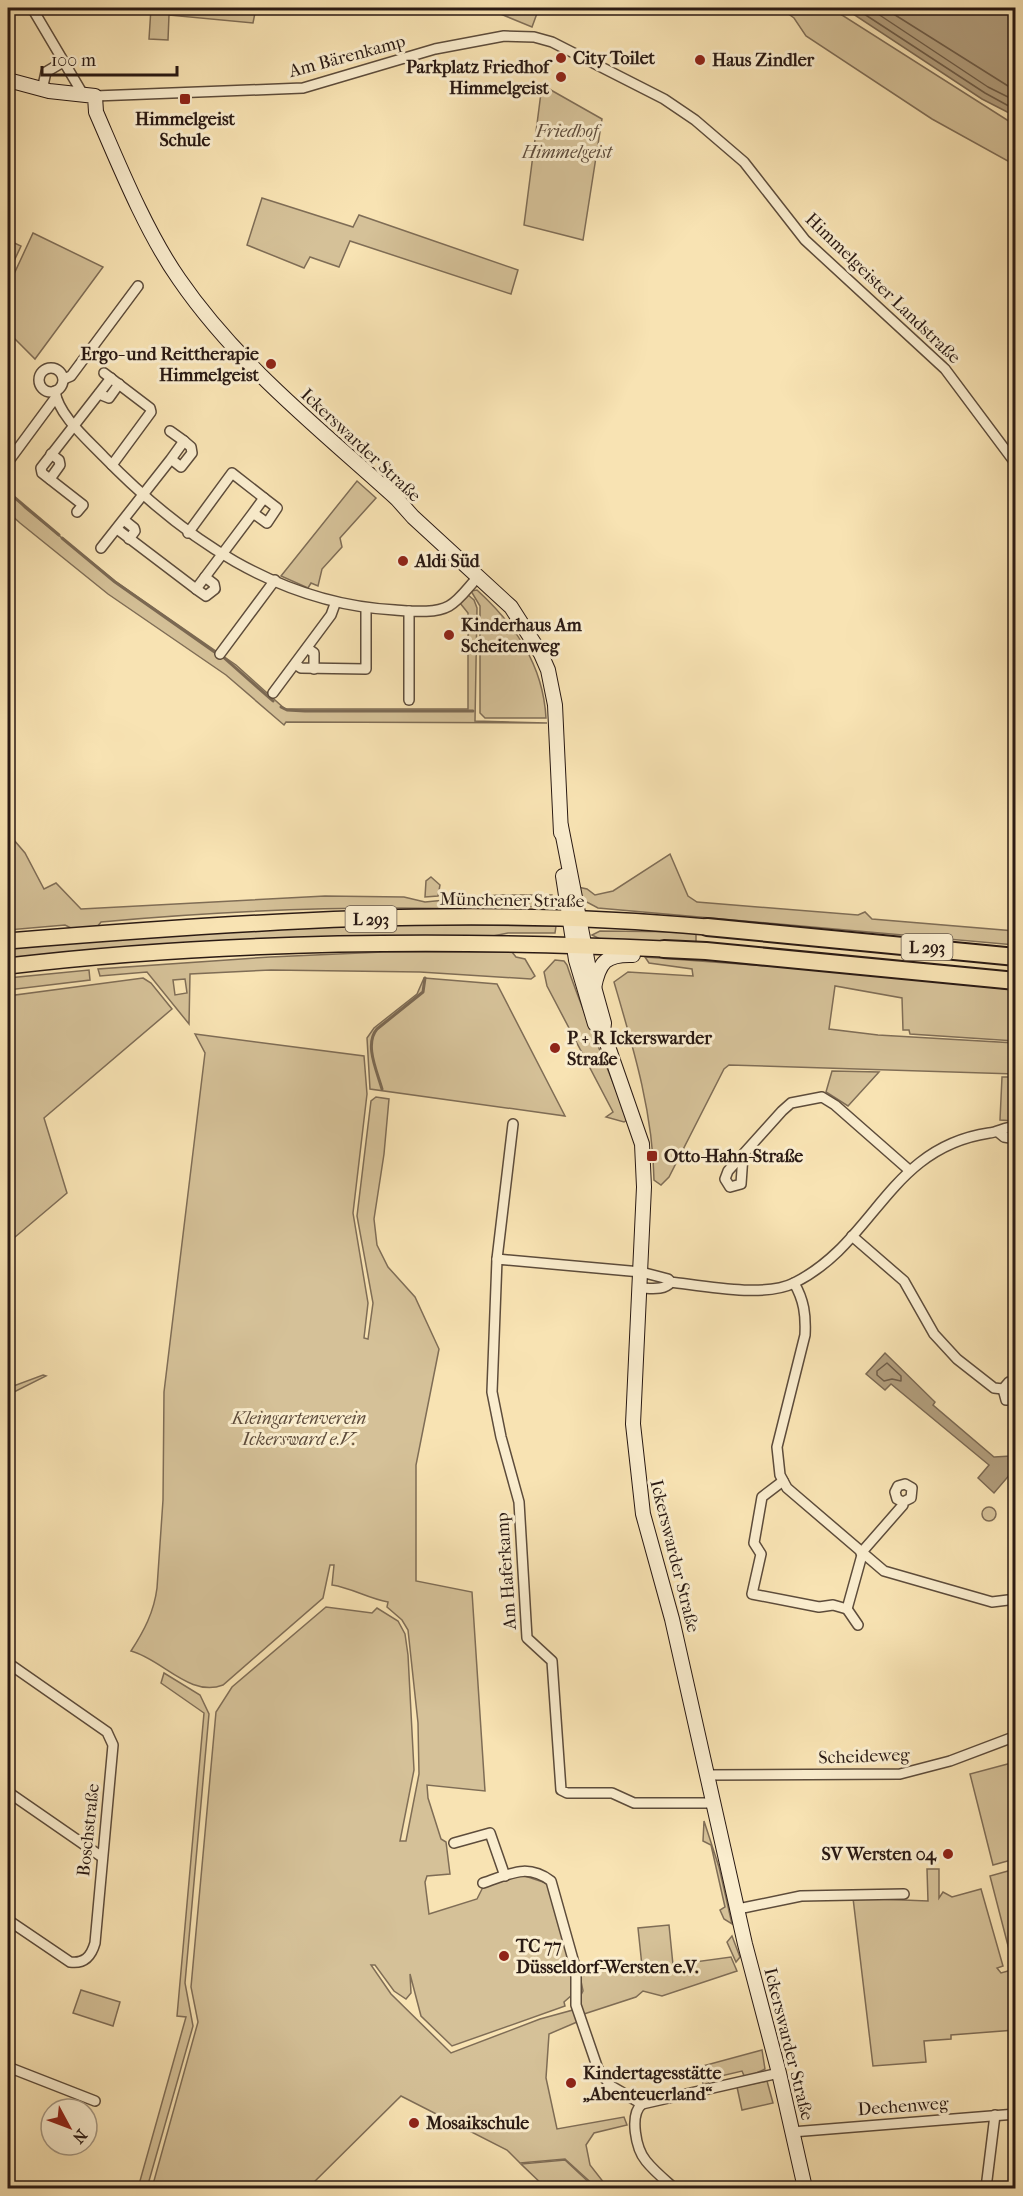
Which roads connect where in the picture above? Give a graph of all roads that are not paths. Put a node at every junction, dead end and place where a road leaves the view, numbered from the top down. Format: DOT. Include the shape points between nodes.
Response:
graph roads {
  1 [pos="32,8"];
  2 [pos="534,37"];
  3 [pos="63,62"];
  4 [pos="8,80"];
  5 [pos="42,90"];
  6 [pos="90,96"];
  7 [pos="138,286"];
  8 [pos="64,379"];
  9 [pos="119,384"];
  10 [pos="56,394"];
  11 [pos="99,394"];
  12 [pos="75,426"];
  13 [pos="170,431"];
  14 [pos="8,462"];
  15 [pos="1016,464"];
  16 [pos="112,465"];
  17 [pos="144,495"];
  18 [pos="264,498"];
  19 [pos="77,512"];
  20 [pos="254,513"];
  21 [pos="124,520"];
  22 [pos="117,529"];
  23 [pos="188,532"];
  24 [pos="129,539"];
  25 [pos="101,549"];
  26 [pos="222,554"];
  27 [pos="205,577"];
  28 [pos="478,577"];
  29 [pos="275,580"];
  30 [pos="196,589"];
  31 [pos="335,604"];
  32 [pos="366,609"];
  33 [pos="409,611"];
  34 [pos="307,648"];
  35 [pos="220,654"];
  36 [pos="295,664"];
  37 [pos="314,669"];
  38 [pos="273,693"];
  39 [pos="409,700"];
  40 [pos="575,920"];
  41 [pos="707,927"];
  42 [pos="8,941"];
  43 [pos="579,945"];
  44 [pos="664,949"];
  45 [pos="1016,957"];
  46 [pos="8,966"];
  47 [pos="1016,981"];
  48 [pos="594,988"];
  49 [pos="603,1032"];
  50 [pos="513,1124"];
  51 [pos="1016,1127"];
  52 [pos="998,1132"];
  53 [pos="1016,1139"];
  54 [pos="743,1155"];
  55 [pos="909,1170"];
  56 [pos="852,1236"];
  57 [pos="497,1259"];
  58 [pos="641,1272"];
  59 [pos="671,1282"];
  60 [pos="794,1283"];
  61 [pos="640,1288"];
  62 [pos="1016,1383"];
  63 [pos="1003,1389"];
  64 [pos="1016,1400"];
  65 [pos="783,1480"];
  66 [pos="903,1502"];
  67 [pos="862,1554"];
  68 [pos="1016,1599"];
  69 [pos="847,1609"];
  70 [pos="858,1625"];
  71 [pos="8,1663"];
  72 [pos="1016,1736"];
  73 [pos="707,1775"];
  74 [pos="8,1792"];
  75 [pos="713,1803"];
  76 [pos="454,1843"];
  77 [pos="102,1857"];
  78 [pos="505,1876"];
  79 [pos="483,1882"];
  80 [pos="904,1894"];
  81 [pos="738,1909"];
  82 [pos="8,1920"];
  83 [pos="8,2067"];
  84 [pos="779,2073"];
  85 [pos="85,2097"];
  86 [pos="642,2104"];
  87 [pos="1016,2114"];
  88 [pos="995,2115"];
  89 [pos="792,2132"];
  90 [pos="674,2188"];
  91 [pos="805,2188"];
  92 [pos="986,2188"];
  1 -- 3 [label="street"];
  2 -- 6 [label="street, Am Bärenkamp" via="504,36 435,49 303,88"];
  2 -- 15 [label="street, Himmelgeister Landstraße" via="573,51 664,99 744,162 805,240 945,369"];
  3 -- 5 [label="street" via="46,72"];
  3 -- 6 [label="street"];
  4 -- 5 [label="main road"];
  5 -- 6 [label="main road"];
  6 -- 28 [label="main road, Ickerswarder Straße" via="164,254 211,322 257,372"];
  7 -- 8 [label="street" via="87,360"];
  8 -- 10 [label="street"];
  8 -- 10 [label="street" via="54,368 41,373 42,387"];
  9 -- 11 [label="street" via="109,398"];
  9 -- 11 [label="street" via="107,376"];
  9 -- 16 [label="street" via="152,412"];
  10 -- 12 [label="street"];
  10 -- 14 [label="street"];
  11 -- 12 [label="street"];
  12 -- 16 [label="street"];
  12 -- 19 [label="street" via="51,454 60,465 50,479 83,505"];
  13 -- 17 [label="street" via="184,441"];
  16 -- 17 [label="street"];
  17 -- 21 [label="street"];
  17 -- 23 [label="street"];
  18 -- 20 [label="street"];
  18 -- 20 [label="street" via="278,508 267,523"];
  18 -- 23 [label="street" via="232,473"];
  20 -- 26 [label="street"];
  21 -- 22 [label="street"];
  21 -- 24 [label="street" via="135,531"];
  22 -- 24 [label="street"];
  22 -- 25 [label="street"];
  23 -- 26 [label="street"];
  24 -- 30 [label="street"];
  26 -- 27 [label="street"];
  26 -- 29 [label="street"];
  27 -- 30 [label="street"];
  27 -- 30 [label="street" via="214,584 210,596"];
  28 -- 33 [label="street" via="447,608"];
  28 -- 40 [label="main road, Ickerswarder Straße" via="520,620 548,670 555,705 561,859"];
  29 -- 31 [label="street"];
  29 -- 35 [label="street"];
  31 -- 32 [label="street"];
  31 -- 34 [label="street" via="332,615"];
  32 -- 33 [label="street"];
  32 -- 37 [label="street" via="366,669"];
  33 -- 39 [label="street"];
  34 -- 36 [label="street"];
  34 -- 37 [label="street" via="314,653"];
  36 -- 37 [label="street"];
  36 -- 38 [label="street"];
  40 -- 41 [label="main road, Münchener Straße / L 293"];
  40 -- 42 [label="main road, Münchener Straße / L 293" via="286,921"];
  40 -- 43 [label="main road, Ickerswarder Straße"];
  41 -- 45 [label="highway, Münchener Straße / L 293"];
  43 -- 44 [label="main road, L 293"];
  43 -- 46 [label="main road, L 293" via="478,942 270,946"];
  43 -- 48 [label="main road, Ickerswarder Straße"];
  43 -- 49 [label="main road, Ickerswarder Straße" via="577,966 596,1027"];
  44 -- 47 [label="highway, L 293"];
  44 -- 48 [label="main road" via="651,954 610,957 600,967"];
  48 -- 49 [label="main road, Ickerswarder Straße"];
  49 -- 58 [label="main road, Ickerswarder Straße" via="644,1150"];
  50 -- 57 [label="street, Am Haferkamp"];
  51 -- 52 [label="street"];
  52 -- 53 [label="street"];
  52 -- 55 [label="street" via="951,1142"];
  54 -- 55 [label="street" via="791,1103 822,1097"];
  55 -- 56 [label="street"];
  56 -- 60 [label="street"];
  56 -- 63 [label="street" via="904,1281 934,1334 957,1359 994,1388"];
  57 -- 58 [label="street"];
  57 -- 75 [label="street, Am Haferkamp" via="492,1392 519,1502 527,1638 552,1661 561,1790 612,1793 634,1803"];
  58 -- 59 [label="street"];
  58 -- 61 [label="main road, Ickerswarder Straße"];
  59 -- 60 [label="street" via="746,1288"];
  59 -- 61 [label="street" via="660,1288"];
  60 -- 65 [label="street" via="804,1305 806,1327 777,1448"];
  61 -- 73 [label="main road, Ickerswarder Straße" via="633,1424 636,1467 643,1514 672,1619"];
  62 -- 63 [label="street" via="1009,1382"];
  63 -- 64 [label="street" via="1004,1398"];
  65 -- 67 [label="street"];
  65 -- 69 [label="street" via="762,1497 754,1543 760,1554 752,1594"];
  66 -- 67 [label="street"];
  67 -- 68 [label="street" via="884,1571 897,1575 992,1602"];
  67 -- 69 [label="street"];
  69 -- 70 [label="street"];
  71 -- 77 [label="street, Boschstraße" via="111,1737"];
  72 -- 73 [label="street, Scheideweg" via="950,1761 900,1774"];
  73 -- 75 [label="main road, Ickerswarder Straße"];
  74 -- 77 [label="street"];
  75 -- 81 [label="main road, Ickerswarder Straße"];
  76 -- 78 [label="street" via="490,1833"];
  77 -- 82 [label="street, Boschstraße" via="95,1943 87,1959 70,1962"];
  78 -- 79 [label="street"];
  78 -- 86 [label="street" via="526,1870 539,1872 551,1881 576,1970 576,2005 598,2069 611,2086"];
  80 -- 81 [label="street" via="801,1896"];
  81 -- 84 [label="main road, Ickerswarder Straße"];
  83 -- 85 [label="street"];
  84 -- 86 [label="street"];
  84 -- 89 [label="main road, Ickerswarder Straße"];
  86 -- 90 [label="street" via="633,2119 644,2157"];
  87 -- 88 [label="street, Dechenweg"];
  88 -- 89 [label="street, Dechenweg"];
  88 -- 92 [label="street"];
  89 -- 91 [label="main road, Ickerswarder Straße"];
}
